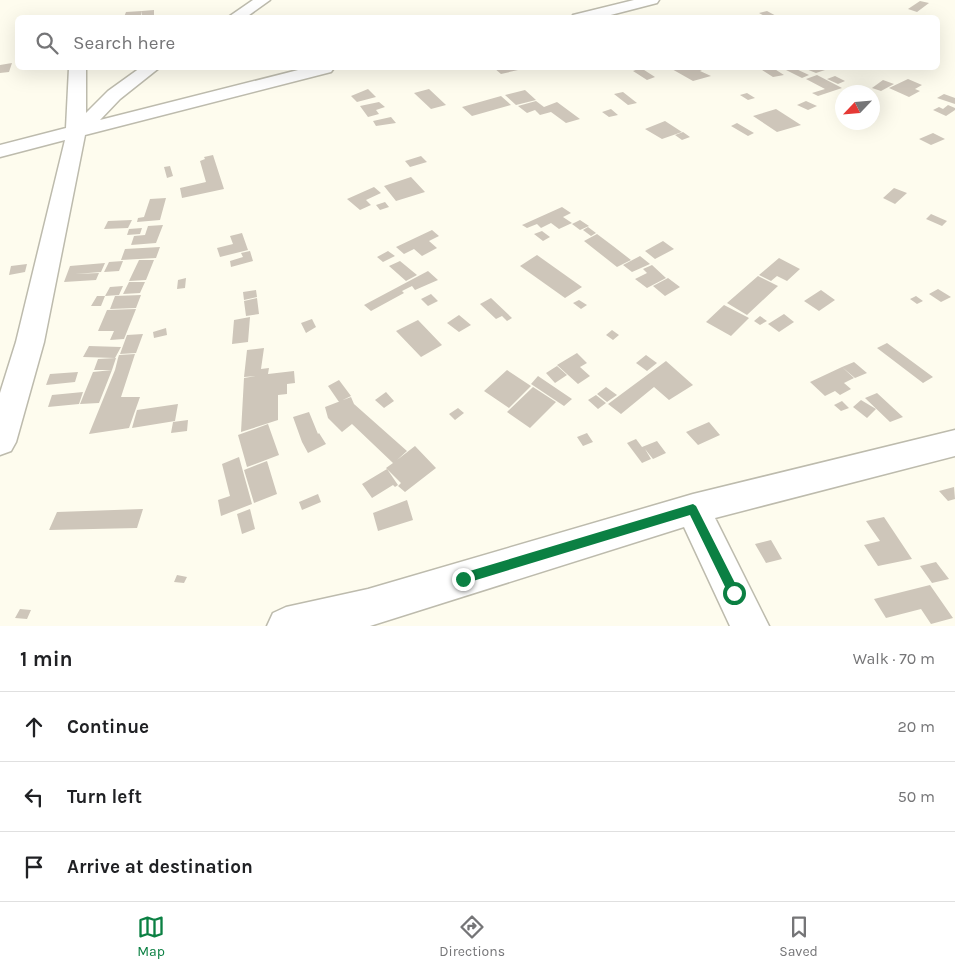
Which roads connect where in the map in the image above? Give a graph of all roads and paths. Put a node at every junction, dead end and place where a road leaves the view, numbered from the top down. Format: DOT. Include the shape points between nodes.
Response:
graph roads {
  1 [pos="263,0"];
  2 [pos="652,0"];
  3 [pos="239,15"];
  4 [pos="590,15"];
  5 [pos="77,70"];
  6 [pos="147,70"];
  7 [pos="317,70"];
  8 [pos="76,133"];
  9 [pos="0,151"];
  10 [pos="0,442"];
  11 [pos="955,443"];
  12 [pos="693,509"];
  13 [pos="369,617"];
  14 [pos="286,626"];
  15 [pos="750,626"];
  1 -- 3 [label="street"];
  2 -- 4 [label="street"];
  5 -- 8 [label="street"];
  6 -- 8 [label="street" via="114,95"];
  7 -- 8 [label="street"];
  8 -- 9 [label="street"];
  8 -- 10 [label="street" via="30,342"];
  11 -- 12 [label="street"];
  12 -- 13 [label="street"];
  12 -- 15 [label="street"];
  13 -- 14 [label="street"];
}
